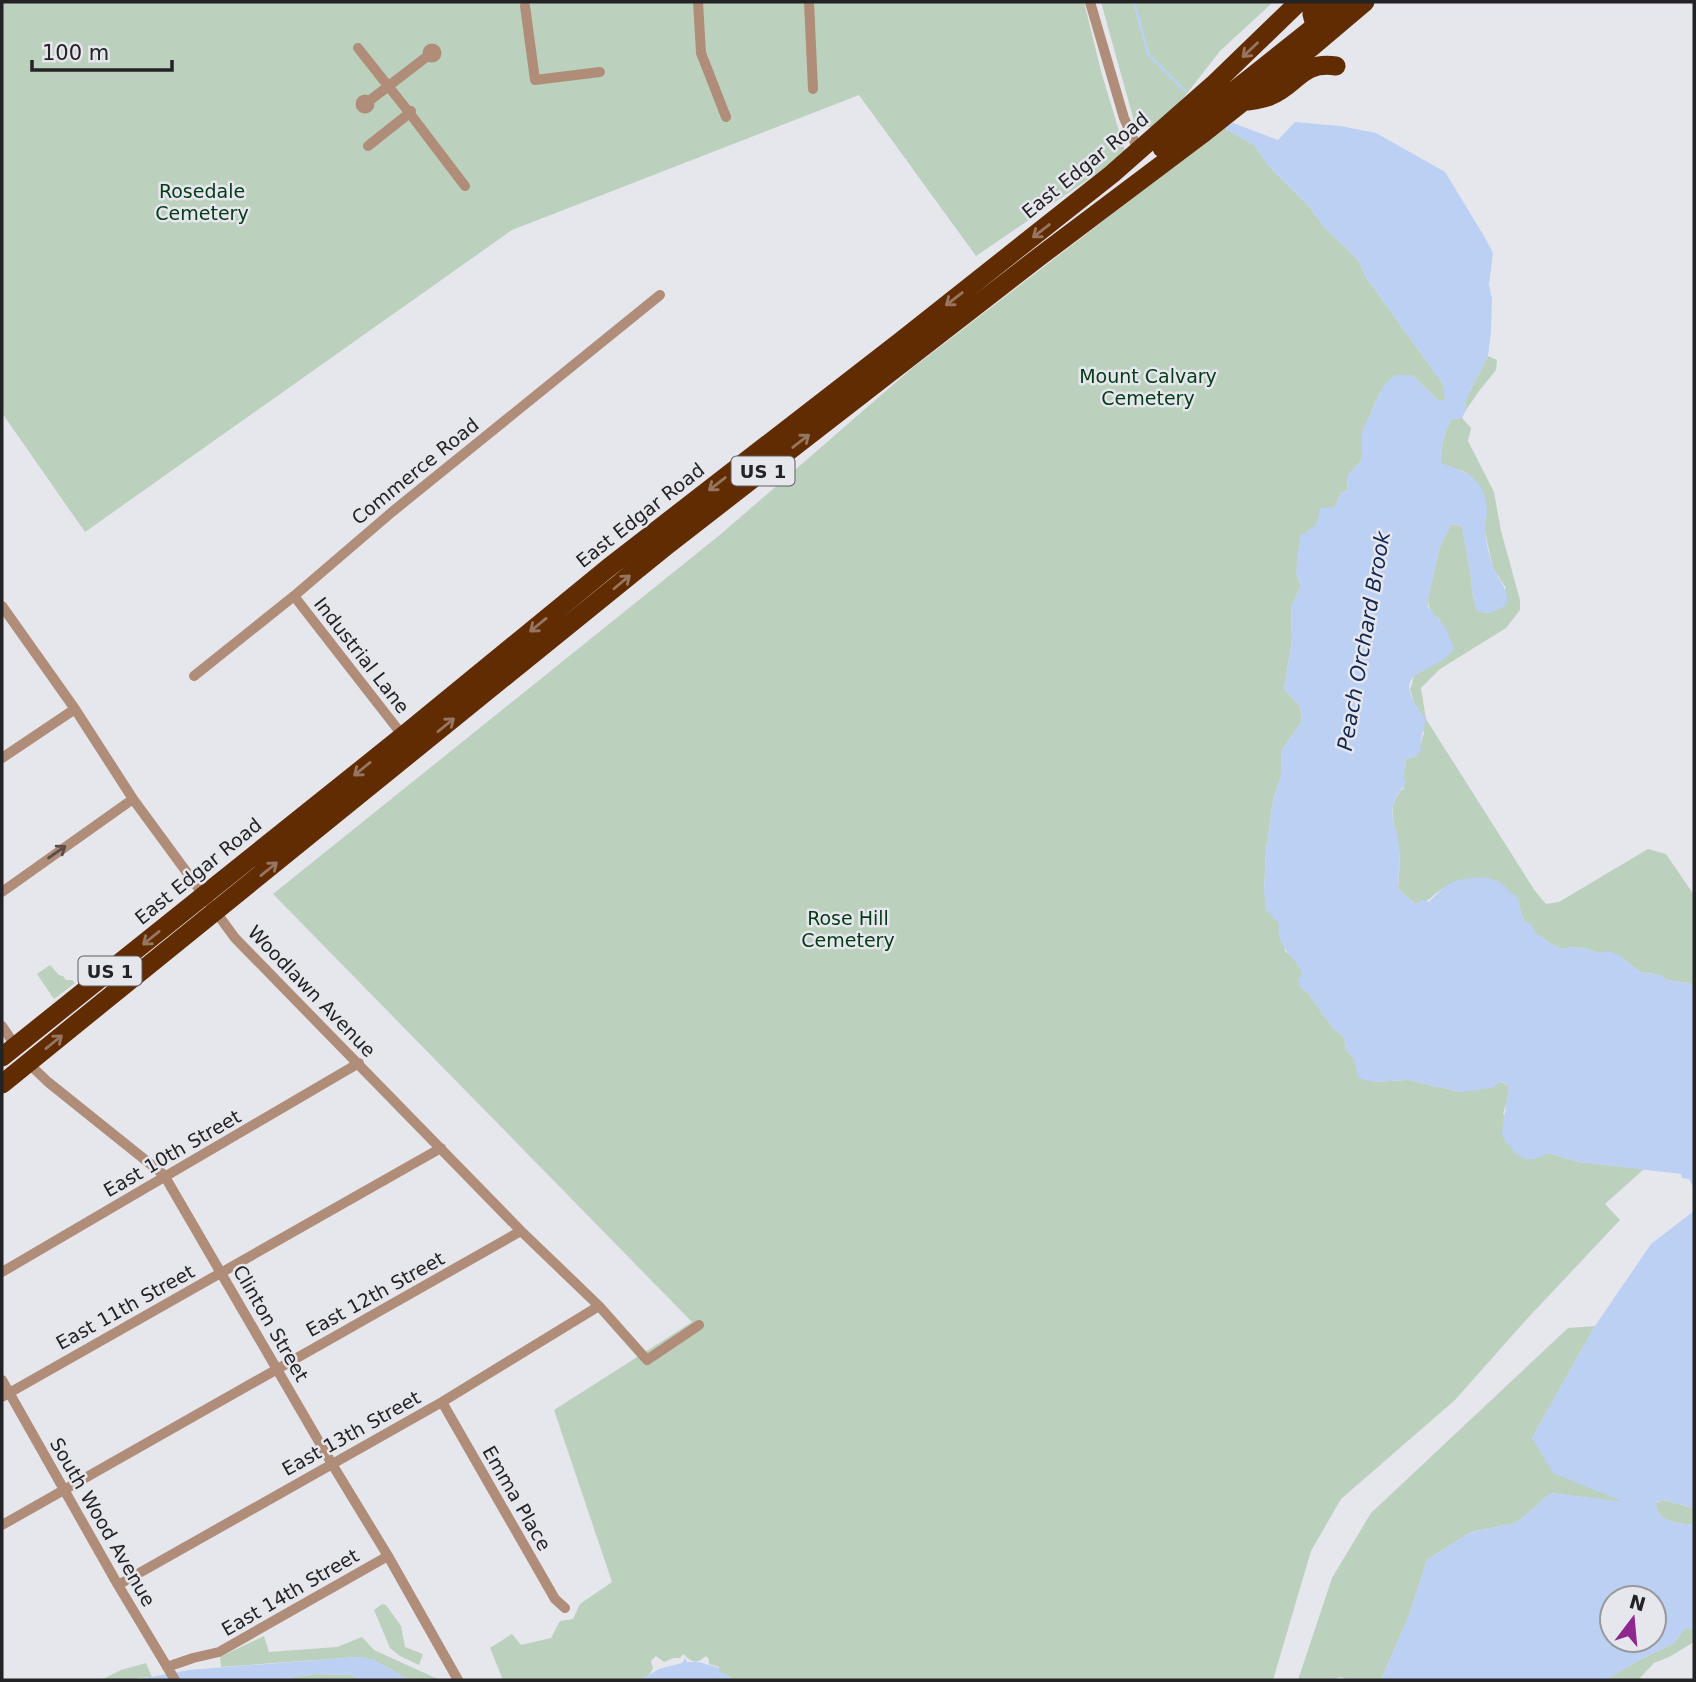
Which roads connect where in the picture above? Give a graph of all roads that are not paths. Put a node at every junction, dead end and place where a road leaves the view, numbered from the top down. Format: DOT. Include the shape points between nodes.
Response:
graph roads {
  1 [pos="698,2"];
  2 [pos="809,2"];
  3 [pos="1090,2"];
  4 [pos="1298,2"];
  5 [pos="1319,2"];
  6 [pos="1343,2"];
  7 [pos="1364,2"];
  8 [pos="525,6"];
  9 [pos="1317,33"];
  10 [pos="358,48"];
  11 [pos="429,55"];
  12 [pos="1336,65"];
  13 [pos="600,72"];
  14 [pos="388,86"];
  15 [pos="813,89"];
  16 [pos="369,102"];
  17 [pos="1240,103"];
  18 [pos="409,114"];
  19 [pos="726,117"];
  20 [pos="368,146"];
  21 [pos="1139,152"];
  22 [pos="465,186"];
  23 [pos="1073,206"];
  24 [pos="660,295"];
  25 [pos="294,596"];
  26 [pos="2,606"];
  27 [pos="6,622"];
  28 [pos="194,676"];
  29 [pos="75,709"];
  30 [pos="403,736"];
  31 [pos="2,758"];
  32 [pos="133,799"];
  33 [pos="2,892"];
  34 [pos="204,895"];
  35 [pos="216,912"];
  36 [pos="2,1026"];
  37 [pos="9,1052"];
  38 [pos="28,1063"];
  39 [pos="359,1063"];
  40 [pos="2,1084"];
  41 [pos="441,1148"];
  42 [pos="165,1177"];
  43 [pos="522,1231"];
  44 [pos="2,1272"];
  45 [pos="221,1273"];
  46 [pos="599,1306"];
  47 [pos="699,1325"];
  48 [pos="277,1369"];
  49 [pos="2,1380"];
  50 [pos="5,1395"];
  51 [pos="442,1402"];
  52 [pos="332,1464"];
  53 [pos="64,1490"];
  54 [pos="2,1525"];
  55 [pos="388,1556"];
  56 [pos="118,1585"];
  57 [pos="565,1608"];
  58 [pos="170,1673"];
  59 [pos="458,1680"];
  1 -- 19 [label="street" via="701,53"];
  2 -- 15 [label="street"];
  3 -- 21 [label="street" via="1124,118"];
  4 -- 21 [label="highway, East Edgar Road / US 1, one-way"];
  5 -- 9 [label="highway" via="1312,14"];
  6 -- 9 [label="highway"];
  7 -- 9 [label="highway, US 1"];
  8 -- 13 [label="street" via="535,80"];
  9 -- 17 [label="highway, US 1"];
  9 -- 23 [label="highway" via="1135,169"];
  10 -- 14 [label="street"];
  11 -- 14 [label="street"];
  12 -- 17 [label="highway" via="1314,66 1272,96"];
  14 -- 16 [label="street"];
  14 -- 18 [label="street"];
  35 -- 17 [label="highway, US 1, one-way" via="666,546"];
  18 -- 20 [label="street"];
  18 -- 22 [label="street"];
  21 -- 23 [label="highway, East Edgar Road / US 1"];
  23 -- 30 [label="highway, East Edgar Road / US 1, one-way" via="608,568"];
  24 -- 25 [label="street, Commerce Road"];
  25 -- 28 [label="street, Commerce Road"];
  25 -- 30 [label="street, Industrial Lane"];
  26 -- 27 [label="street, Woodlawn Avenue"];
  27 -- 29 [label="street, Woodlawn Avenue"];
  29 -- 31 [label="street"];
  29 -- 32 [label="street, Woodlawn Avenue"];
  30 -- 34 [label="highway, East Edgar Road / US 1, one-way"];
  33 -- 32 [label="street, one-way"];
  32 -- 34 [label="street, Woodlawn Avenue"];
  34 -- 35 [label="street, Woodlawn Avenue"];
  34 -- 37 [label="highway, East Edgar Road / US 1, one-way"];
  38 -- 35 [label="highway, US 1, one-way"];
  35 -- 39 [label="street, Woodlawn Avenue" via="237,940"];
  36 -- 37 [label="street, Clinton Street"];
  37 -- 38 [label="street, Clinton Street"];
  38 -- 40 [label="highway, US 1"];
  38 -- 42 [label="street, Clinton Street"];
  39 -- 41 [label="street, Woodlawn Avenue"];
  39 -- 42 [label="street, East 10th Street"];
  41 -- 43 [label="street, Woodlawn Avenue"];
  41 -- 45 [label="street, East 11th Street"];
  42 -- 44 [label="street, East 10th Street"];
  42 -- 45 [label="street, Clinton Street"];
  43 -- 46 [label="street, Woodlawn Avenue"];
  43 -- 48 [label="street, East 12th Street"];
  45 -- 48 [label="street, Clinton Street"];
  45 -- 50 [label="street, East 11th Street"];
  46 -- 47 [label="street, Woodlawn Avenue" via="647,1360"];
  46 -- 51 [label="street, East 13th Street"];
  48 -- 52 [label="street, Clinton Street"];
  48 -- 53 [label="street, East 12th Street"];
  49 -- 50 [label="street, South Wood Avenue"];
  50 -- 53 [label="street, South Wood Avenue"];
  51 -- 52 [label="street, East 13th Street"];
  51 -- 57 [label="street, Emma Place" via="555,1599"];
  52 -- 55 [label="street, Clinton Street"];
  52 -- 56 [label="street, East 13th Street"];
  53 -- 54 [label="street, East 12th Street"];
  53 -- 56 [label="street, South Wood Avenue"];
  55 -- 58 [label="street, East 14th Street" via="219,1652 193,1658"];
  55 -- 59 [label="street, Clinton Street"];
  56 -- 58 [label="street, South Wood Avenue"];
}
